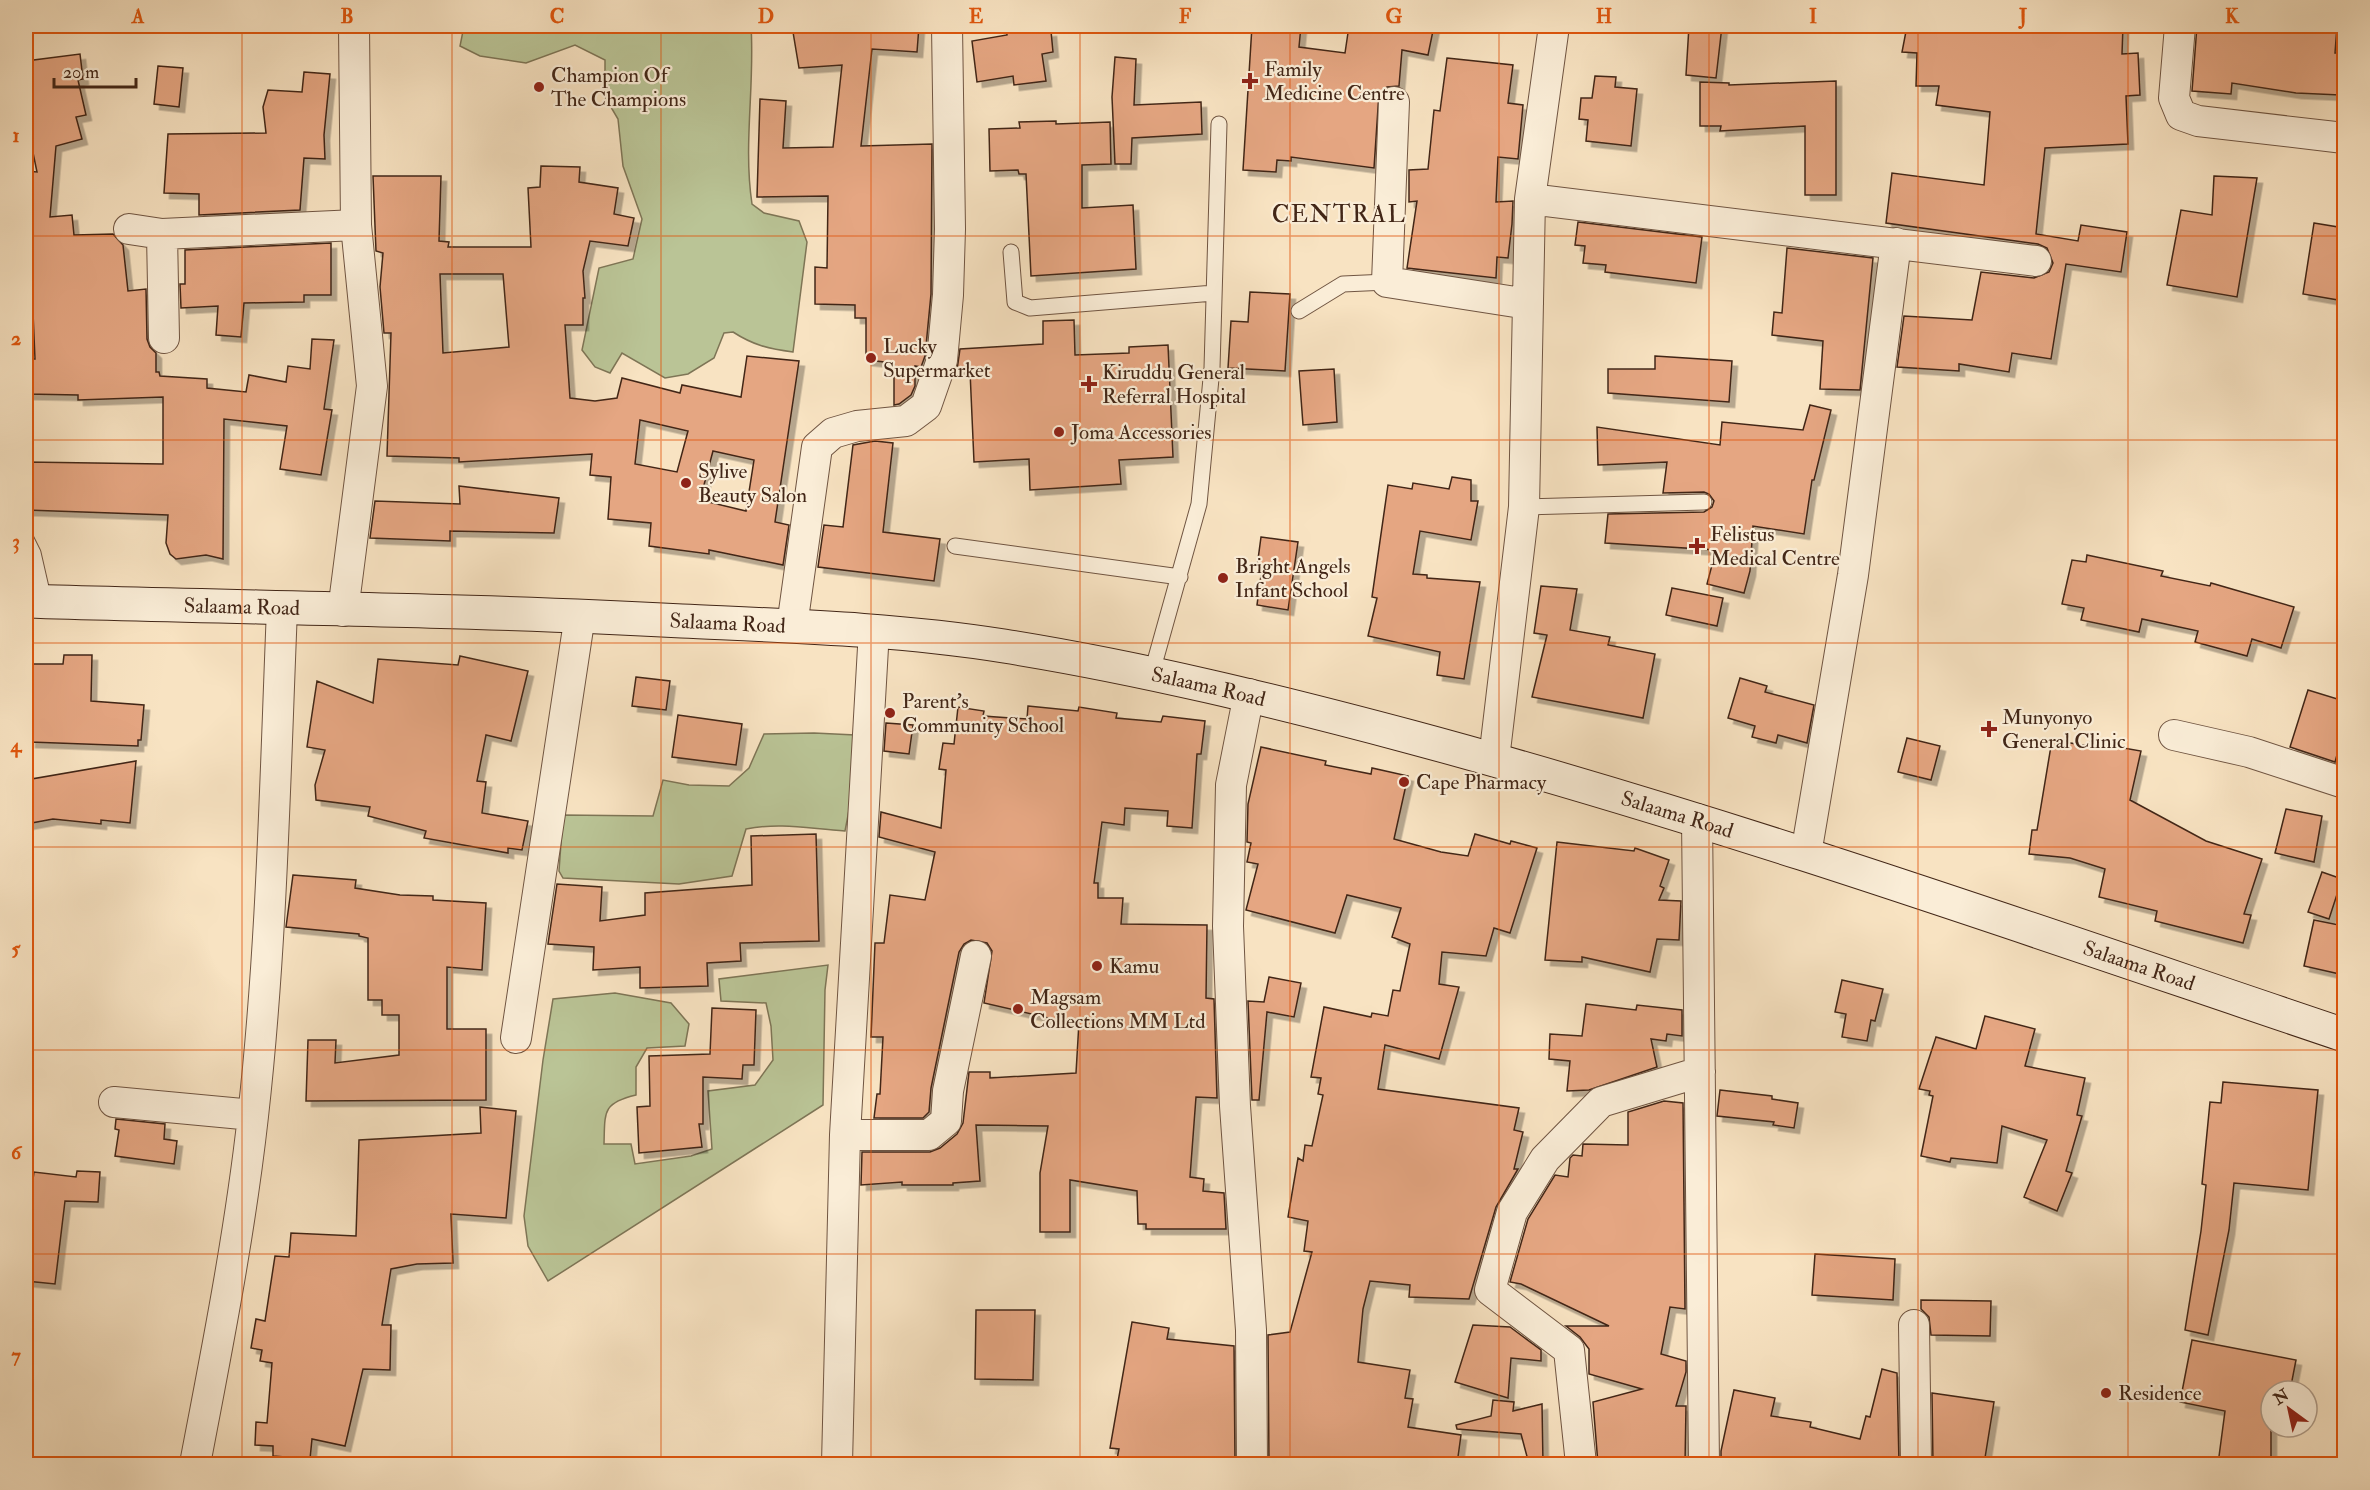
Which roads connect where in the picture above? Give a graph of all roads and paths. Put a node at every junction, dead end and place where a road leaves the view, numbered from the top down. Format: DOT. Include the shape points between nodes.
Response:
graph roads {
  1 [pos="354,26"];
  2 [pos="947,26"];
  3 [pos="1554,26"];
  4 [pos="2180,26"];
  5 [pos="1394,102"];
  6 [pos="1219,124"];
  7 [pos="2344,138"];
  8 [pos="1530,199"];
  9 [pos="356,225"];
  10 [pos="129,229"];
  11 [pos="162,234"];
  12 [pos="1896,243"];
  13 [pos="1011,252"];
  14 [pos="2036,261"];
  15 [pos="1388,282"];
  16 [pos="1214,293"];
  17 [pos="1528,304"];
  18 [pos="1299,311"];
  19 [pos="164,338"];
  20 [pos="1704,502"];
  21 [pos="1524,507"];
  22 [pos="26,539"];
  23 [pos="955,546"];
  24 [pos="1180,577"];
  25 [pos="35,601"];
  26 [pos="282,609"];
  27 [pos="343,611"];
  28 [pos="580,615"];
  29 [pos="792,626"];
  30 [pos="874,630"];
  31 [pos="1152,672"];
  32 [pos="1249,694"];
  33 [pos="2174,735"];
  34 [pos="1494,759"];
  35 [pos="2344,783"];
  36 [pos="1697,819"];
  37 [pos="1806,854"];
  38 [pos="976,956"];
  39 [pos="2344,1035"];
  40 [pos="516,1038"];
  41 [pos="1700,1072"];
  42 [pos="114,1102"];
  43 [pos="253,1115"];
  44 [pos="845,1135"];
  45 [pos="1914,1325"];
  46 [pos="195,1464"];
  47 [pos="837,1464"];
  48 [pos="1252,1464"];
  49 [pos="1581,1464"];
  50 [pos="1704,1464"];
  51 [pos="1916,1464"];
  1 -- 9 [label="street"];
  2 -- 29 [label="street" via="950,229 942,360 926,406 906,421 833,433 817,447"];
  3 -- 8 [label="street"];
  4 -- 7 [label="street" via="2174,98 2181,115"];
  5 -- 15 [label="street"];
  6 -- 16 [label="lane"];
  8 -- 12 [label="street"];
  8 -- 17 [label="street"];
  9 -- 11 [label="street"];
  9 -- 27 [label="street" via="372,386"];
  10 -- 11 [label="street"];
  11 -- 19 [label="street"];
  12 -- 14 [label="street"];
  12 -- 37 [label="street" via="1853,575"];
  13 -- 16 [label="lane" via="1015,302 1030,308"];
  15 -- 17 [label="street"];
  15 -- 18 [label="lane" via="1343,284"];
  16 -- 24 [label="lane" via="1212,368 1199,504"];
  17 -- 21 [label="street"];
  20 -- 21 [label="lane"];
  21 -- 34 [label="street"];
  22 -- 25 [label="lane" via="33,553"];
  23 -- 24 [label="lane"];
  24 -- 31 [label="lane"];
  25 -- 26 [label="main road, Salaama Road"];
  26 -- 27 [label="main road, Salaama Road"];
  26 -- 43 [label="street" via="266,967"];
  27 -- 28 [label="main road, Salaama Road"];
  28 -- 29 [label="main road, Salaama Road"];
  28 -- 40 [label="street"];
  29 -- 30 [label="main road, Salaama Road"];
  30 -- 31 [label="main road, Salaama Road" via="998,645"];
  30 -- 44 [label="street"];
  31 -- 32 [label="main road, Salaama Road"];
  32 -- 34 [label="main road, Salaama Road"];
  32 -- 48 [label="street" via="1231,785 1228,926 1235,1106 1251,1330"];
  33 -- 35 [label="street" via="2250,752"];
  34 -- 36 [label="main road, Salaama Road"];
  36 -- 37 [label="main road, Salaama Road"];
  36 -- 41 [label="street"];
  37 -- 39 [label="main road, Salaama Road"];
  38 -- 44 [label="street" via="948,1091 946,1121 929,1135"];
  41 -- 49 [label="street" via="1601,1102 1545,1159 1512,1212 1490,1290 1569,1350"];
  41 -- 50 [label="street"];
  42 -- 43 [label="street"];
  43 -- 46 [label="street" via="236,1244"];
  44 -- 47 [label="street"];
  45 -- 51 [label="street"];
}
